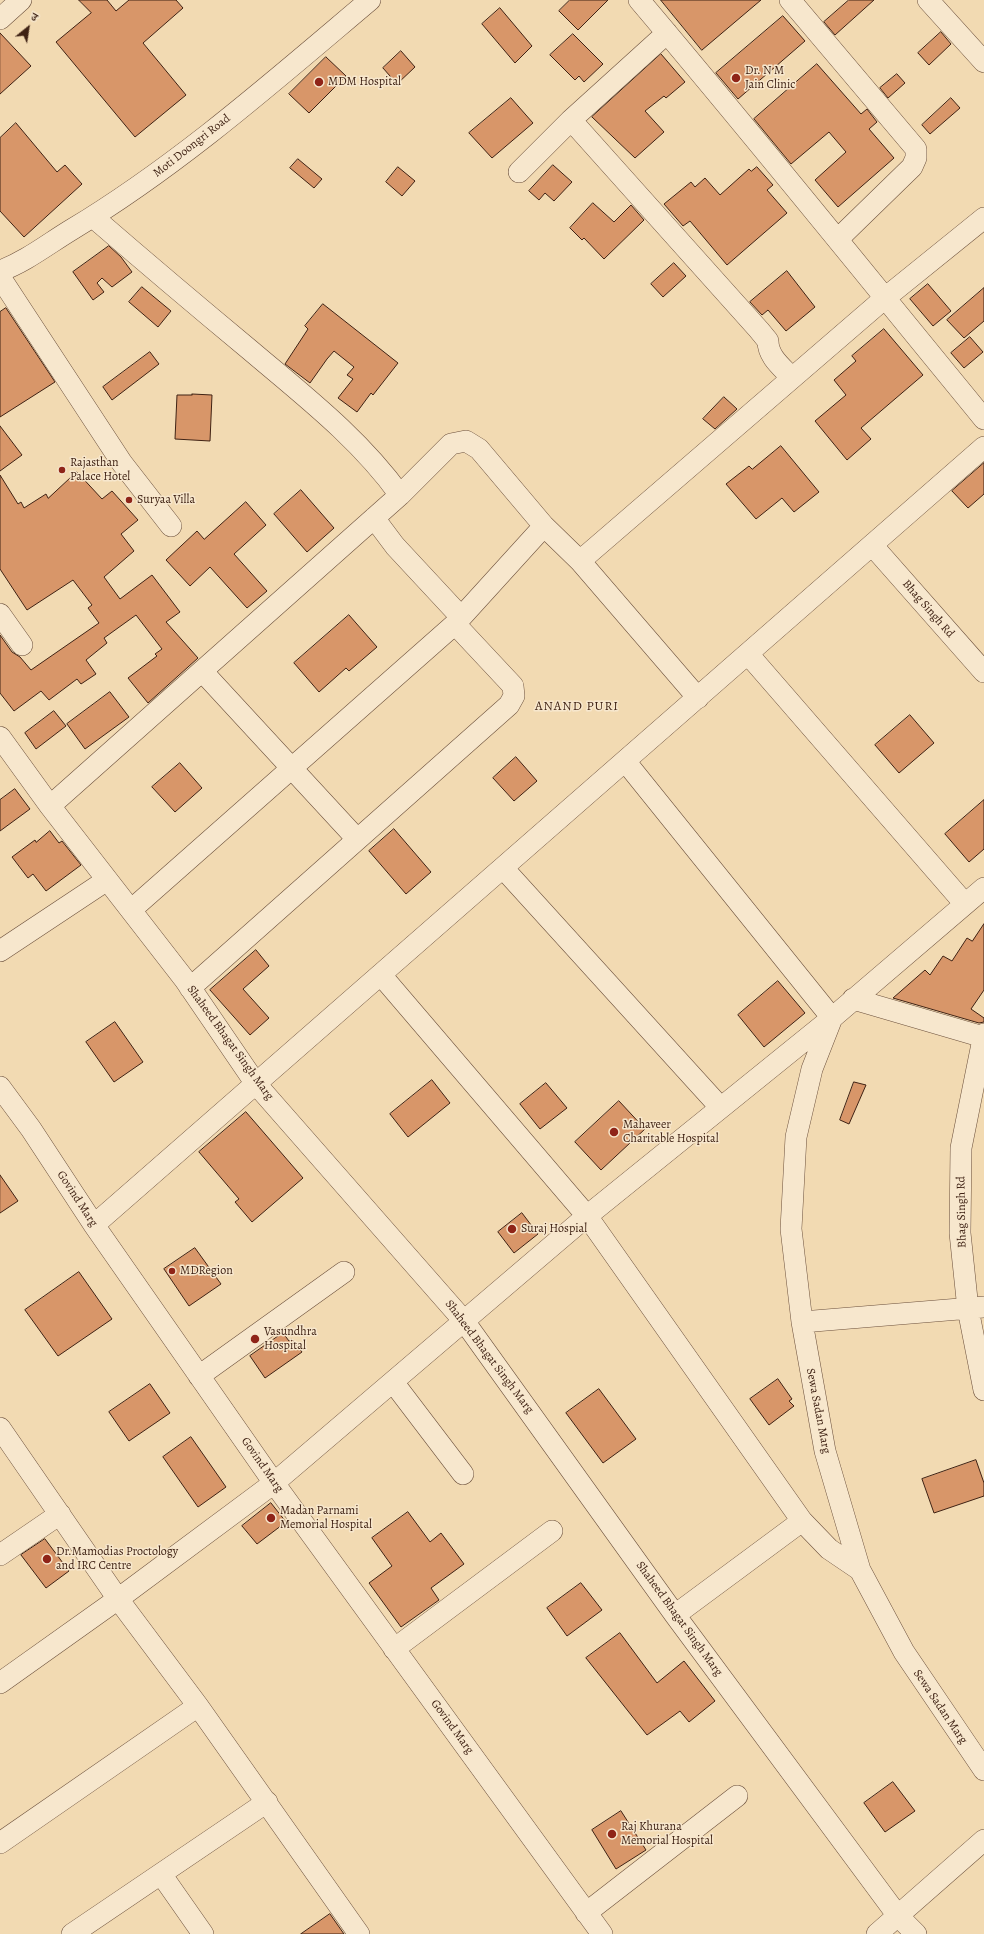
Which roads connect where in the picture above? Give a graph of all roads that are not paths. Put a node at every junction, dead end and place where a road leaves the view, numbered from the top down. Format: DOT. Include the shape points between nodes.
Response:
graph roads {
  1 [pos="21,0"];
  2 [pos="370,0"];
  3 [pos="639,0"];
  4 [pos="790,0"];
  5 [pos="928,0"];
  6 [pos="0,20"];
  7 [pos="667,32"];
  8 [pos="984,62"];
  9 [pos="571,120"];
  10 [pos="519,172"];
  11 [pos="93,216"];
  12 [pos="984,218"];
  13 [pos="838,239"];
  14 [pos="2,268"];
  15 [pos="885,298"];
  16 [pos="792,378"];
  17 [pos="984,419"];
  18 [pos="984,447"];
  19 [pos="400,495"];
  20 [pos="374,518"];
  21 [pos="171,526"];
  22 [pos="544,526"];
  23 [pos="872,545"];
  24 [pos="580,561"];
  25 [pos="0,614"];
  26 [pos="458,620"];
  27 [pos="22,646"];
  28 [pos="748,654"];
  29 [pos="202,671"];
  30 [pos="984,672"];
  31 [pos="698,698"];
  32 [pos="0,737"];
  33 [pos="625,762"];
  34 [pos="291,768"];
  35 [pos="50,806"];
  36 [pos="357,840"];
  37 [pos="503,868"];
  38 [pos="107,880"];
  39 [pos="984,888"];
  40 [pos="965,904"];
  41 [pos="131,910"];
  42 [pos="0,951"];
  43 [pos="381,974"];
  44 [pos="190,988"];
  45 [pos="853,999"];
  46 [pos="832,1018"];
  47 [pos="984,1036"];
  48 [pos="256,1084"];
  49 [pos="0,1087"];
  50 [pos="720,1107"];
  51 [pos="587,1216"];
  52 [pos="94,1225"];
  53 [pos="344,1272"];
  54 [pos="976,1308"];
  55 [pos="464,1321"];
  56 [pos="802,1322"];
  57 [pos="199,1376"];
  58 [pos="393,1382"];
  59 [pos="984,1390"];
  60 [pos="0,1428"];
  61 [pos="463,1474"];
  62 [pos="274,1483"];
  63 [pos="60,1514"];
  64 [pos="802,1521"];
  65 [pos="552,1531"];
  66 [pos="0,1555"];
  67 [pos="860,1570"];
  68 [pos="118,1600"];
  69 [pos="676,1615"];
  70 [pos="394,1649"];
  71 [pos="0,1683"];
  72 [pos="198,1706"];
  73 [pos="984,1770"];
  74 [pos="737,1796"];
  75 [pos="267,1802"];
  76 [pos="984,1840"];
  77 [pos="0,1843"];
  78 [pos="161,1874"];
  79 [pos="586,1913"];
  80 [pos="898,1916"];
  81 [pos="72,1934"];
  82 [pos="203,1934"];
  83 [pos="359,1934"];
  84 [pos="602,1934"];
  85 [pos="877,1934"];
  86 [pos="916,1934"];
  1 -- 6 [label="street"];
  2 -- 11 [label="street, Moti Doongri Road" via="159,172"];
  3 -- 7 [label="street"];
  4 -- 13 [label="street" via="916,149 912,167"];
  5 -- 8 [label="street"];
  7 -- 9 [label="street"];
  7 -- 13 [label="street"];
  9 -- 10 [label="street"];
  9 -- 16 [label="street" via="759,330 768,341 770,354"];
  11 -- 14 [label="street, Moti Doongri Road"];
  11 -- 19 [label="street" via="154,271 313,403 355,442"];
  12 -- 15 [label="street"];
  13 -- 15 [label="street"];
  14 -- 21 [label="street" via="122,463"];
  15 -- 16 [label="street"];
  15 -- 17 [label="street"];
  16 -- 24 [label="street"];
  18 -- 23 [label="street"];
  19 -- 20 [label="street"];
  19 -- 22 [label="street" via="452,444 466,441 479,449"];
  20 -- 26 [label="street"];
  20 -- 29 [label="street"];
  22 -- 24 [label="street"];
  22 -- 26 [label="street"];
  23 -- 28 [label="street"];
  23 -- 30 [label="street, Bhag Singh Rd"];
  24 -- 31 [label="street"];
  25 -- 27 [label="street"];
  26 -- 34 [label="street"];
  26 -- 36 [label="street" via="513,686 514,696 509,704"];
  28 -- 31 [label="street"];
  28 -- 40 [label="street"];
  29 -- 34 [label="street"];
  29 -- 35 [label="street"];
  31 -- 33 [label="street"];
  32 -- 35 [label="street, Shaheed Bhagat Singh Marg"];
  33 -- 37 [label="street"];
  33 -- 46 [label="street"];
  34 -- 36 [label="street"];
  34 -- 41 [label="street"];
  35 -- 38 [label="street, Shaheed Bhagat Singh Marg"];
  36 -- 44 [label="street"];
  37 -- 43 [label="street"];
  37 -- 50 [label="street"];
  38 -- 41 [label="street, Shaheed Bhagat Singh Marg"];
  38 -- 42 [label="street"];
  39 -- 40 [label="street"];
  40 -- 45 [label="street"];
  41 -- 44 [label="street, Shaheed Bhagat Singh Marg"];
  43 -- 48 [label="street"];
  43 -- 51 [label="street"];
  44 -- 48 [label="street, Shaheed Bhagat Singh Marg"];
  45 -- 46 [label="street"];
  45 -- 47 [label="street"];
  46 -- 50 [label="street"];
  46 -- 56 [label="street, Sewa Sadan Marg" via="812,1069 796,1137 792,1228"];
  47 -- 54 [label="street, Bhag Singh Rd" via="961,1148 960,1233"];
  48 -- 52 [label="street"];
  48 -- 55 [label="street, Shaheed Bhagat Singh Marg"];
  49 -- 52 [label="street, Govind Marg"];
  50 -- 51 [label="street"];
  51 -- 55 [label="street"];
  51 -- 64 [label="street"];
  52 -- 57 [label="street, Govind Marg"];
  53 -- 57 [label="street"];
  54 -- 56 [label="street"];
  54 -- 59 [label="street, Bhag Singh Rd"];
  55 -- 58 [label="street"];
  55 -- 69 [label="street, Shaheed Bhagat Singh Marg"];
  56 -- 67 [label="street, Sewa Sadan Marg" via="824,1451"];
  57 -- 62 [label="street, Govind Marg"];
  58 -- 61 [label="street"];
  58 -- 62 [label="street"];
  60 -- 63 [label="street"];
  62 -- 68 [label="street"];
  62 -- 70 [label="street, Govind Marg"];
  63 -- 66 [label="street"];
  63 -- 68 [label="street"];
  64 -- 67 [label="street" via="829,1549"];
  64 -- 69 [label="street"];
  65 -- 70 [label="street"];
  67 -- 73 [label="street, Sewa Sadan Marg" via="904,1652"];
  68 -- 71 [label="street"];
  68 -- 72 [label="street"];
  69 -- 80 [label="street, Shaheed Bhagat Singh Marg"];
  70 -- 79 [label="street, Govind Marg"];
  72 -- 75 [label="street"];
  72 -- 77 [label="street"];
  74 -- 79 [label="street"];
  75 -- 78 [label="street"];
  75 -- 83 [label="street"];
  76 -- 80 [label="street"];
  78 -- 81 [label="street"];
  78 -- 82 [label="street"];
  79 -- 84 [label="street, Govind Marg"];
  80 -- 85 [label="street"];
  80 -- 86 [label="street, Shaheed Bhagat Singh Marg"];
}
